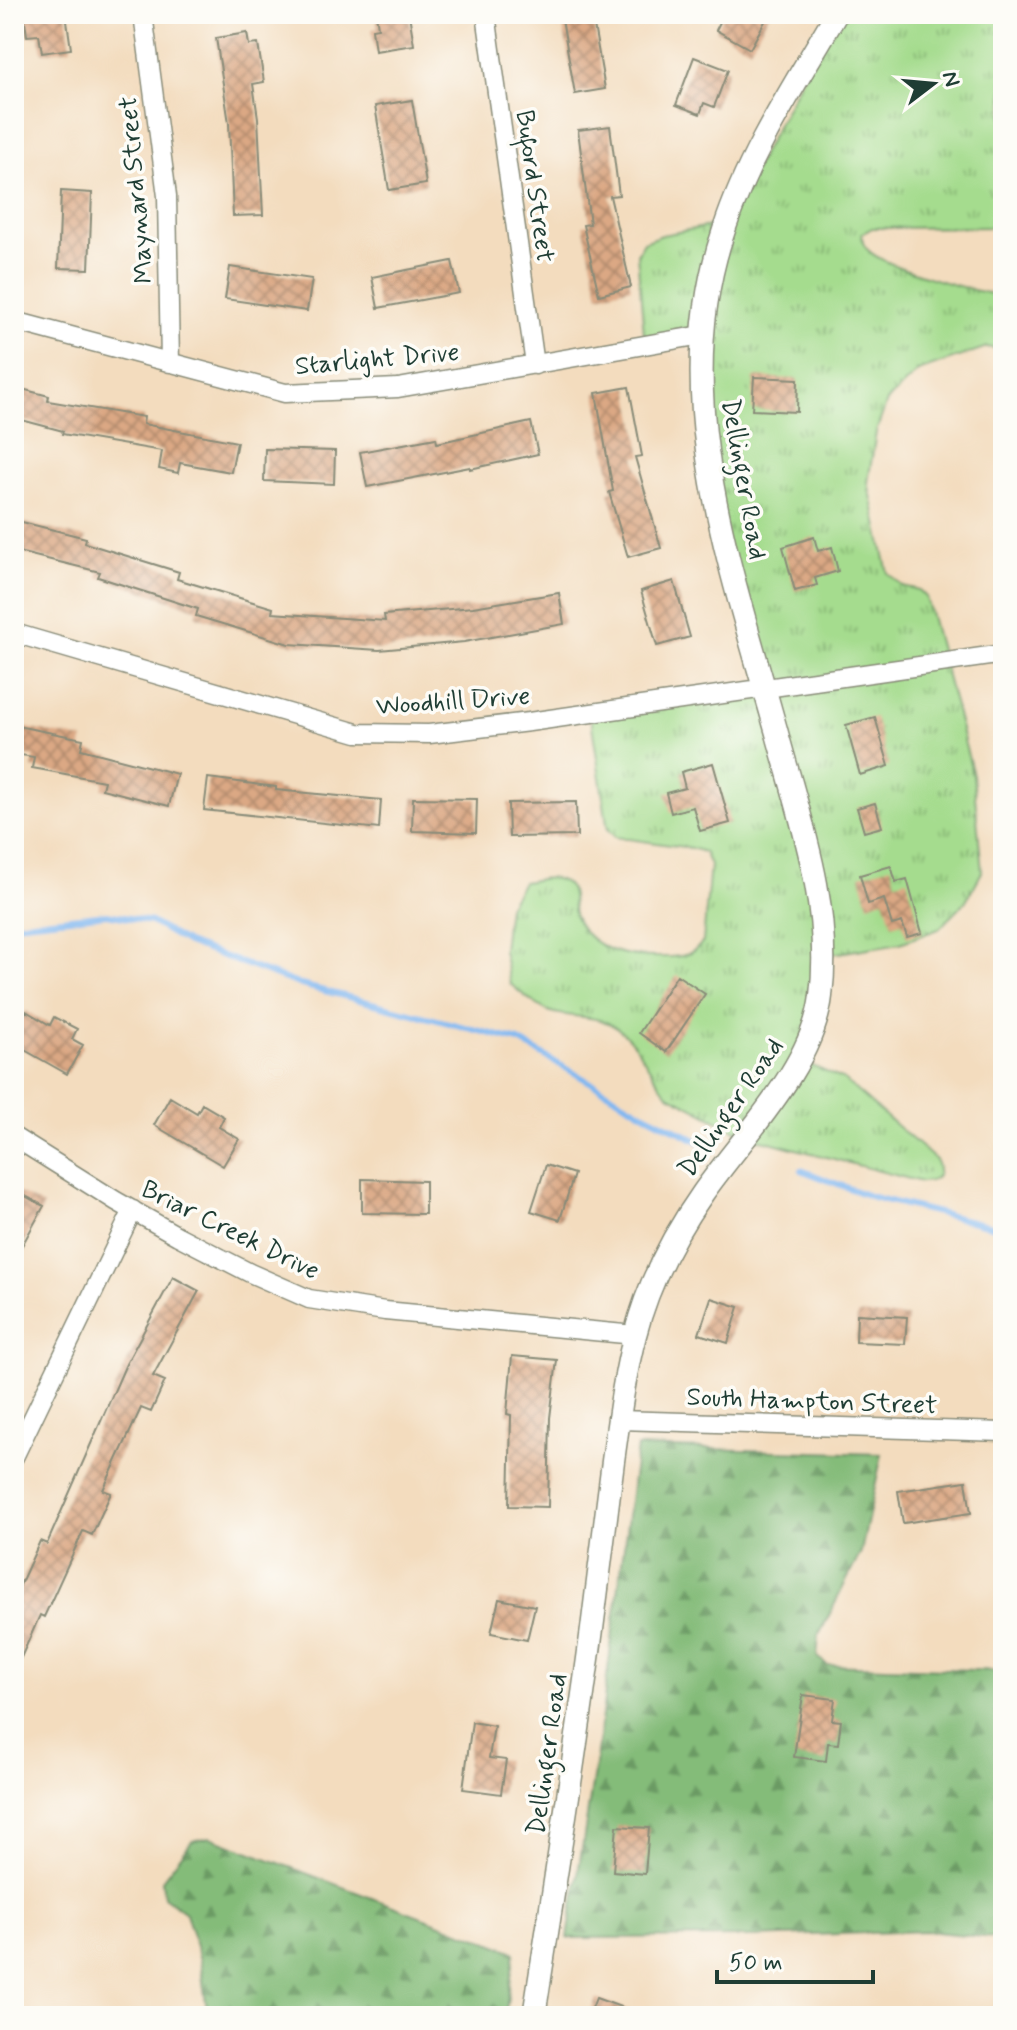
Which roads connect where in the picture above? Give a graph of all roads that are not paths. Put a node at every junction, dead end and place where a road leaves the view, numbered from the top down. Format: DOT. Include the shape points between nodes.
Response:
graph roads {
  1 [pos="143,14"];
  2 [pos="486,14"];
  3 [pos="836,14"];
  4 [pos="14,321"];
  5 [pos="702,335"];
  6 [pos="170,363"];
  7 [pos="535,365"];
  8 [pos="14,633"];
  9 [pos="1003,654"];
  10 [pos="765,689"];
  11 [pos="14,1137"];
  12 [pos="133,1210"];
  13 [pos="635,1335"];
  14 [pos="619,1420"];
  15 [pos="1003,1432"];
  16 [pos="14,1457"];
  17 [pos="534,2016"];
  1 -- 6 [label="street, Maynard Street" via="167,196"];
  2 -- 7 [label="street, Buford Street"];
  3 -- 5 [label="street, Dellinger Road" via="774,122 726,223 714,259"];
  4 -- 6 [label="street, Starlight Drive"];
  5 -- 7 [label="street, Starlight Drive"];
  5 -- 10 [label="street, Dellinger Road" via="705,447 721,530"];
  6 -- 7 [label="street, Starlight Drive" via="285,393 398,388"];
  8 -- 10 [label="street, Woodhill Drive" via="357,733 429,734"];
  9 -- 10 [label="street, Woodhill Drive"];
  10 -- 13 [label="street, Dellinger Road" via="815,880 825,955 821,1004 806,1047 766,1112 667,1250"];
  11 -- 12 [label="street, Briar Creek Drive"];
  12 -- 13 [label="street, Briar Creek Drive" via="309,1299"];
  12 -- 16 [label="street"];
  13 -- 14 [label="street, Dellinger Road"];
  14 -- 15 [label="street, South Hampton Street"];
  14 -- 17 [label="street, Dellinger Road" via="576,1750"];
}
